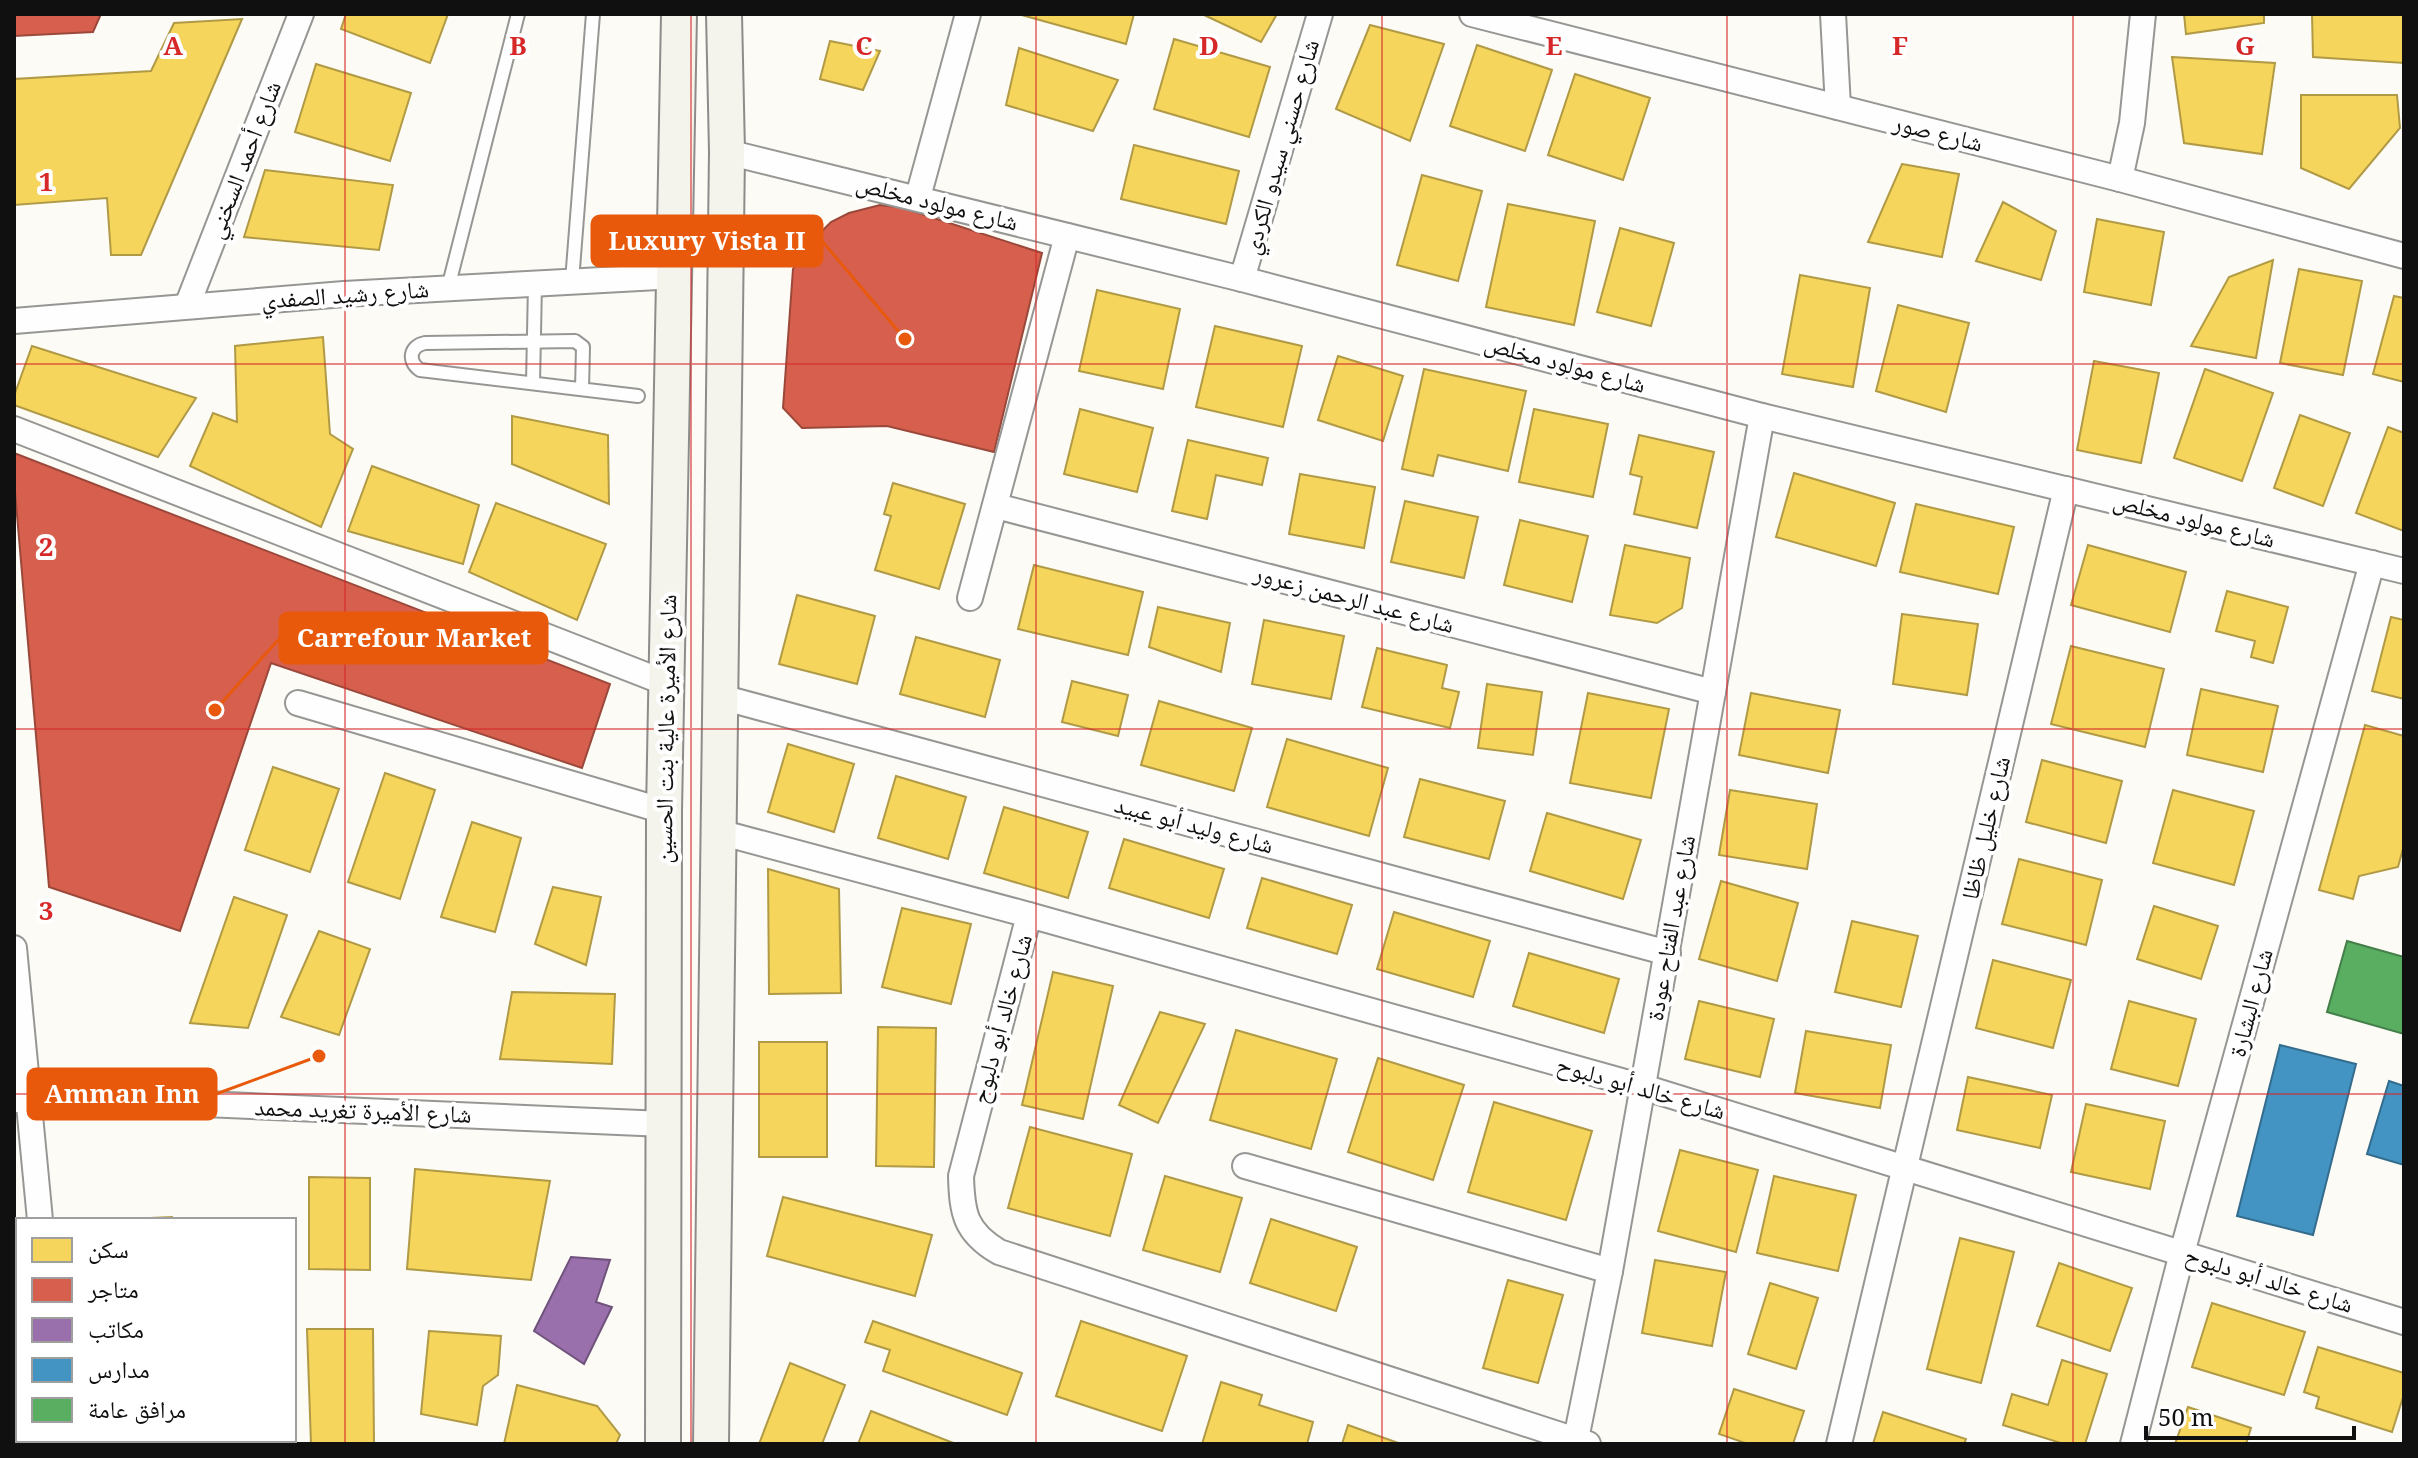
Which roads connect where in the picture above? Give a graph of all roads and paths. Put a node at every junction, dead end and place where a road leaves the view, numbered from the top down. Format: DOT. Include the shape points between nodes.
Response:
graph roads {
  1 [pos="301,14"];
  2 [pos="518,14"];
  3 [pos="593,14"];
  4 [pos="679,14"];
  5 [pos="724,14"];
  6 [pos="968,14"];
  7 [pos="1320,14"];
  8 [pos="1472,14"];
  9 [pos="1833,14"];
  10 [pos="2143,14"];
  11 [pos="1838,107"];
  12 [pos="727,152"];
  13 [pos="2120,179"];
  14 [pos="918,197"];
  15 [pos="1067,236"];
  16 [pos="2404,256"];
  17 [pos="676,276"];
  18 [pos="1242,279"];
  19 [pos="572,281"];
  20 [pos="535,284"];
  21 [pos="448,288"];
  22 [pos="187,306"];
  23 [pos="14,321"];
  24 [pos="533,341"];
  25 [pos="533,383"];
  26 [pos="582,389"];
  27 [pos="638,396"];
  28 [pos="1762,416"];
  29 [pos="14,429"];
  30 [pos="2066,489"];
  31 [pos="996,506"];
  32 [pos="2372,563"];
  33 [pos="2404,571"];
  34 [pos="970,598"];
  35 [pos="666,683"];
  36 [pos="1713,692"];
  37 [pos="721,697"];
  38 [pos="298,703"];
  39 [pos="664,811"];
  40 [pos="719,832"];
  41 [pos="1029,915"];
  42 [pos="14,948"];
  43 [pos="1668,953"];
  44 [pos="1643,1087"];
  45 [pos="20,1100"];
  46 [pos="664,1124"];
  47 [pos="1245,1166"];
  48 [pos="1905,1168"];
  49 [pos="40,1218"];
  50 [pos="2182,1253"];
  51 [pos="1610,1271"];
  52 [pos="2404,1322"];
  53 [pos="1583,1442"];
  54 [pos="663,1444"];
  55 [pos="711,1444"];
  56 [pos="1839,1444"];
  57 [pos="2133,1444"];
  1 -- 22 [label="street, شارع أحمد السخني"];
  2 -- 21 [label="lane"];
  3 -- 19 [label="lane"];
  4 -- 17 [label="main road, شارع الأميرة عالية بنت الحسين"];
  5 -- 12 [label="main road"];
  6 -- 14 [label="street"];
  7 -- 18 [label="street, شارع حسني سيدو الكردي"];
  8 -- 11 [label="street, شارع صور"];
  9 -- 11 [label="street"];
  10 -- 13 [label="street" via="2132,123"];
  11 -- 13 [label="street, شارع صور"];
  12 -- 14 [label="street, شارع مولود مخلص"];
  12 -- 37 [label="main road"];
  13 -- 16 [label="street, شارع صور"];
  14 -- 15 [label="street, شارع مولود مخلص"];
  15 -- 18 [label="street, شارع مولود مخلص"];
  15 -- 31 [label="street"];
  17 -- 19 [label="street, شارع رشيد الصفدي"];
  17 -- 35 [label="main road, شارع الأميرة عالية بنت الحسين"];
  18 -- 28 [label="street, شارع مولود مخلص"];
  19 -- 20 [label="street, شارع رشيد الصفدي"];
  20 -- 21 [label="street, شارع رشيد الصفدي"];
  20 -- 24 [label="lane"];
  21 -- 22 [label="street, شارع رشيد الصفدي"];
  22 -- 23 [label="street, شارع رشيد الصفدي"];
  24 -- 25 [label="lane"];
  24 -- 25 [label="lane" via="425,343 411,353 420,370"];
  24 -- 26 [label="lane" via="581,344"];
  25 -- 26 [label="lane"];
  26 -- 27 [label="lane"];
  28 -- 30 [label="street, شارع مولود مخلص"];
  28 -- 36 [label="street, شارع عبد الفتاح عودة"];
  29 -- 35 [label="street"];
  30 -- 32 [label="street, شارع مولود مخلص"];
  30 -- 48 [label="street, شارع خليل ظاظا"];
  31 -- 34 [label="street"];
  31 -- 36 [label="street, شارع عبد الرحمن زعرور"];
  32 -- 33 [label="street, شارع مولود مخلص"];
  32 -- 50 [label="street, شارع البشارة"];
  35 -- 39 [label="main road, شارع الأميرة عالية بنت الحسين"];
  36 -- 43 [label="street, شارع عبد الفتاح عودة"];
  37 -- 40 [label="main road"];
  37 -- 43 [label="street, شارع وليد أبو عبيد"];
  38 -- 39 [label="street"];
  39 -- 46 [label="main road, شارع الأميرة عالية بنت الحسين"];
  40 -- 41 [label="street"];
  40 -- 55 [label="main road"];
  41 -- 44 [label="street, شارع خالد أبو دلبوح"];
  41 -- 53 [label="street, شارع خالد أبو دلبوح" via="961,1176 961,1208 980,1241 999,1252"];
  42 -- 45 [label="street"];
  43 -- 44 [label="street, شارع عبد الفتاح عودة"];
  44 -- 48 [label="street, شارع خالد أبو دلبوح"];
  44 -- 51 [label="street, شارع عبد الفتاح عودة"];
  45 -- 46 [label="street, شارع الأميرة تغريد محمد"];
  45 -- 49 [label="street"];
  46 -- 54 [label="main road, شارع الأميرة عالية بنت الحسين"];
  47 -- 51 [label="street"];
  48 -- 50 [label="street, شارع خالد أبو دلبوح"];
  48 -- 56 [label="street"];
  50 -- 52 [label="street, شارع خالد أبو دلبوح"];
  50 -- 57 [label="street, شارع البشارة"];
  51 -- 53 [label="street, شارع عبد الفتاح عودة"];
}
